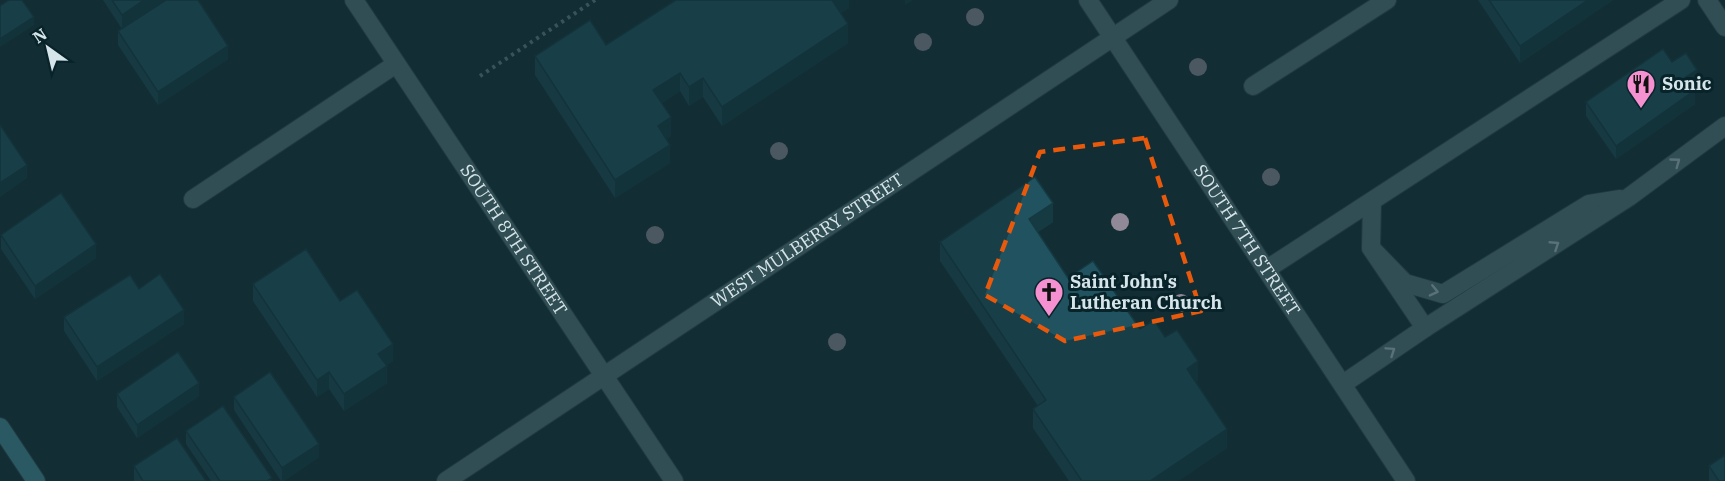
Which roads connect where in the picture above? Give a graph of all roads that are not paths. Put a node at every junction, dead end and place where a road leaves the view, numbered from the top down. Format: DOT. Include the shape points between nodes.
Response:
graph roads {
  1 [pos="354,0"];
  2 [pos="1088,0"];
  3 [pos="1169,0"];
  4 [pos="1387,0"];
  5 [pos="1681,0"];
  6 [pos="1707,0"];
  7 [pos="1725,27"];
  8 [pos="1112,37"];
  9 [pos="396,64"];
  10 [pos="1253,86"];
  11 [pos="1725,126"];
  12 [pos="1629,197"];
  13 [pos="193,199"];
  14 [pos="1372,202"];
  15 [pos="1371,248"];
  16 [pos="1267,269"];
  17 [pos="1425,328"];
  18 [pos="604,374"];
  19 [pos="1343,384"];
  20 [pos="0,427"];
  21 [pos="36,481"];
  22 [pos="446,481"];
  23 [pos="674,481"];
  24 [pos="1406,481"];
  1 -- 9 [label="street, SOUTH 8TH STREET"];
  2 -- 8 [label="street, SOUTH 7TH STREET"];
  3 -- 8 [label="street, WEST MULBERRY STREET"];
  4 -- 10 [label="street"];
  5 -- 14 [label="street"];
  6 -- 7 [label="street"];
  8 -- 16 [label="street, SOUTH 7TH STREET"];
  8 -- 18 [label="street, WEST MULBERRY STREET"];
  9 -- 13 [label="street"];
  9 -- 18 [label="street, SOUTH 8TH STREET"];
  12 -- 11 [label="street, one-way"];
  15 -- 12 [label="street, one-way" via="1404,283 1443,294 1589,204"];
  17 -- 12 [label="street, one-way"];
  14 -- 15 [label="street"];
  14 -- 16 [label="street"];
  15 -- 17 [label="street"];
  16 -- 19 [label="street, SOUTH 7TH STREET"];
  19 -- 17 [label="street, one-way"];
  18 -- 22 [label="street, WEST MULBERRY STREET"];
  18 -- 23 [label="street, SOUTH 8TH STREET"];
  19 -- 24 [label="street, SOUTH 7TH STREET"];
  20 -- 21 [label="main road"];
}
